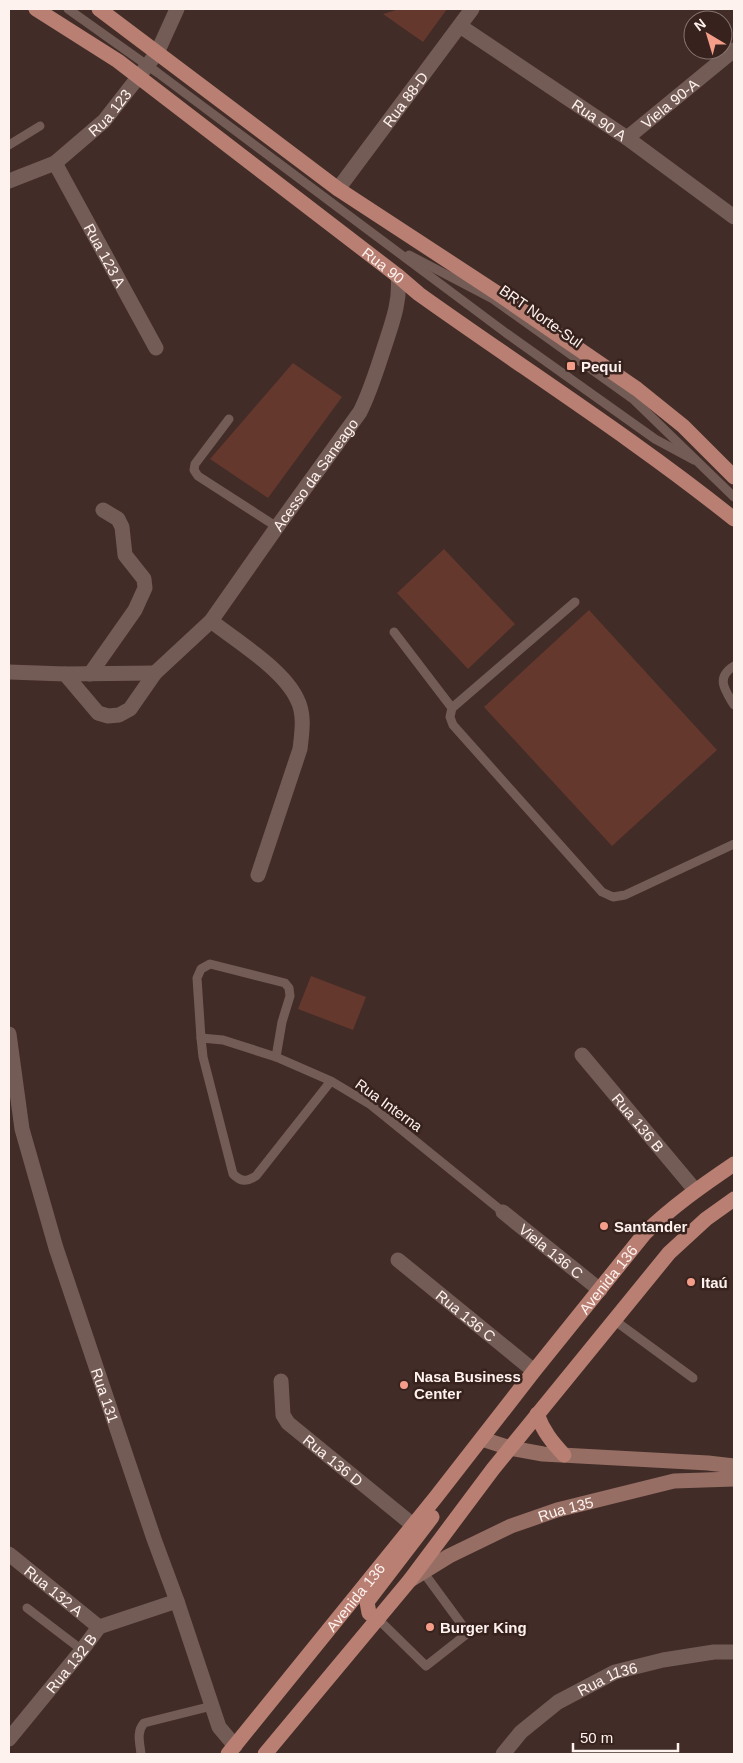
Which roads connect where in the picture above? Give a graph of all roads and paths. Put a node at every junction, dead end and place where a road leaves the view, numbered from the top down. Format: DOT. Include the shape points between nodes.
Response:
graph roads {
  1 [pos="36,9"];
  2 [pos="68,9"];
  3 [pos="98,9"];
  4 [pos="177,9"];
  5 [pos="472,9"];
  6 [pos="460,26"];
  7 [pos="734,50"];
  8 [pos="157,53"];
  9 [pos="148,72"];
  10 [pos="40,126"];
  11 [pos="627,138"];
  12 [pos="9,145"];
  13 [pos="55,163"];
  14 [pos="9,181"];
  15 [pos="338,189"];
  16 [pos="734,217"];
  17 [pos="378,238"];
  18 [pos="398,276"];
  19 [pos="419,294"];
  20 [pos="395,316"];
  21 [pos="156,348"];
  22 [pos="229,418"];
  23 [pos="694,460"];
  24 [pos="734,477"];
  25 [pos="734,497"];
  26 [pos="103,510"];
  27 [pos="734,519"];
  28 [pos="276,527"];
  29 [pos="575,602"];
  30 [pos="211,621"];
  31 [pos="394,632"];
  32 [pos="734,666"];
  33 [pos="9,672"];
  34 [pos="155,673"];
  35 [pos="65,674"];
  36 [pos="90,674"];
  37 [pos="734,704"];
  38 [pos="452,708"];
  39 [pos="734,844"];
  40 [pos="258,875"];
  41 [pos="9,1034"];
  42 [pos="201,1038"];
  43 [pos="582,1055"];
  44 [pos="276,1057"];
  45 [pos="331,1081"];
  46 [pos="734,1164"];
  47 [pos="695,1190"];
  48 [pos="734,1199"];
  49 [pos="502,1212"];
  50 [pos="398,1260"];
  51 [pos="600,1290"];
  52 [pos="614,1320"];
  53 [pos="534,1371"];
  54 [pos="693,1378"];
  55 [pos="281,1381"];
  56 [pos="537,1414"];
  57 [pos="482,1439"];
  58 [pos="510,1448"];
  59 [pos="564,1455"];
  60 [pos="734,1466"];
  61 [pos="734,1479"];
  62 [pos="436,1496"];
  63 [pos="413,1525"];
  64 [pos="9,1554"];
  65 [pos="422,1569"];
  66 [pos="177,1601"];
  67 [pos="27,1608"];
  68 [pos="378,1619"];
  69 [pos="99,1627"];
  70 [pos="82,1650"];
  71 [pos="734,1652"];
  72 [pos="212,1706"];
  73 [pos="9,1739"];
  74 [pos="232,1750"];
  75 [pos="141,1754"];
  76 [pos="265,1754"];
  77 [pos="502,1754"];
  1 -- 9 [label="main road, Rua 90" via="118,61"];
  2 -- 9 [label="lane, BRT Norte-Sul"];
  3 -- 8 [label="main road"];
  4 -- 8 [label="street, Rua 123"];
  5 -- 6 [label="street, Rua 88-D"];
  6 -- 11 [label="street, Rua 90 A"];
  6 -- 15 [label="street, Rua 88-D"];
  7 -- 11 [label="street, Viela 90-A"];
  8 -- 9 [label="street, Rua 123"];
  8 -- 15 [label="main road"];
  9 -- 13 [label="street, Rua 123" via="104,121"];
  9 -- 17 [label="lane, BRT Norte-Sul"];
  9 -- 18 [label="main road, Rua 90"];
  10 -- 12 [label="lane"];
  11 -- 16 [label="street, Rua 90 A"];
  13 -- 14 [label="street, Rua 123"];
  13 -- 21 [label="street, Rua 123 A"];
  15 -- 24 [label="main road" via="637,389 683,426"];
  17 -- 23 [label="lane, BRT Norte-Sul" via="655,439"];
  17 -- 23 [label="lane, BRT Norte-Sul" via="493,299 576,357 632,399"];
  18 -- 19 [label="main road, Rua 90"];
  18 -- 20 [label="street, Acesso da Saneago" via="400,288"];
  19 -- 20 [label="street, Acesso da Saneago" via="413,295"];
  19 -- 27 [label="main road, Rua 90" via="686,480"];
  20 -- 28 [label="street, Acesso da Saneago" via="360,412"];
  22 -- 28 [label="lane" via="195,464 194,470 198,476"];
  23 -- 25 [label="lane, BRT Norte-Sul"];
  26 -- 36 [label="street" via="118,519 125,555 144,579 145,588 135,610"];
  28 -- 30 [label="street, Acesso da Saneago"];
  29 -- 38 [label="lane"];
  30 -- 34 [label="street, Acesso da Saneago"];
  30 -- 40 [label="street" via="281,675 298,699 303,727 300,748"];
  31 -- 38 [label="lane"];
  32 -- 37 [label="lane" via="723,678 723,687"];
  33 -- 35 [label="street"];
  34 -- 35 [label="street, Acesso da Saneago" via="130,709 108,716 98,713"];
  34 -- 36 [label="street"];
  35 -- 36 [label="street"];
  38 -- 39 [label="lane" via="453,725 602,892 613,897 625,895"];
  41 -- 66 [label="street, Rua 131" via="22,1129 56,1248"];
  42 -- 44 [label="lane, Rua Interna" via="223,1040"];
  42 -- 44 [label="lane" via="197,978 201,969 210,964 285,983 290,988"];
  42 -- 45 [label="lane" via="233,1174 239,1180 248,1181 256,1176"];
  43 -- 47 [label="street, Rua 136 B"];
  44 -- 45 [label="lane, Rua Interna"];
  45 -- 49 [label="lane, Rua Interna" via="372,1105"];
  46 -- 47 [label="main road, Avenida 136"];
  47 -- 51 [label="main road, Avenida 136" via="645,1233"];
  48 -- 52 [label="main road, Avenida 136" via="706,1219 669,1253"];
  49 -- 51 [label="street, Viela 136 C"];
  50 -- 53 [label="street, Rua 136 C"];
  51 -- 53 [label="main road, Avenida 136"];
  52 -- 54 [label="lane"];
  52 -- 56 [label="main road, Avenida 136"];
  53 -- 57 [label="main road, Avenida 136"];
  55 -- 63 [label="street, Rua 136 D" via="283,1415 288,1423"];
  56 -- 58 [label="main road, Avenida 136"];
  56 -- 59 [label="main road" via="541,1428"];
  57 -- 58 [label="main road"];
  57 -- 62 [label="main road, Avenida 136"];
  58 -- 59 [label="main road"];
  58 -- 65 [label="main road, Avenida 136"];
  59 -- 60 [label="main road"];
  61 -- 65 [label="main road, Rua 135" via="674,1481 557,1510 511,1526"];
  62 -- 63 [label="main road, Avenida 136"];
  62 -- 68 [label="main road" via="437,1511 367,1602 369,1613"];
  63 -- 74 [label="main road, Avenida 136"];
  64 -- 69 [label="street, Rua 132 A"];
  65 -- 68 [label="main road, Avenida 136"];
  65 -- 68 [label="lane" via="468,1633 426,1666"];
  66 -- 69 [label="street, Rua 132 B"];
  66 -- 72 [label="street, Rua 131"];
  67 -- 70 [label="lane"];
  68 -- 76 [label="main road, Avenida 136"];
  69 -- 70 [label="street, Rua 132 B"];
  70 -- 73 [label="street, Rua 132 B"];
  71 -- 77 [label="street, Rua 1136" via="663,1660 616,1672 558,1702 521,1732"];
  72 -- 74 [label="street, Rua 131"];
  72 -- 75 [label="lane" via="144,1723 138,1734"];
}
